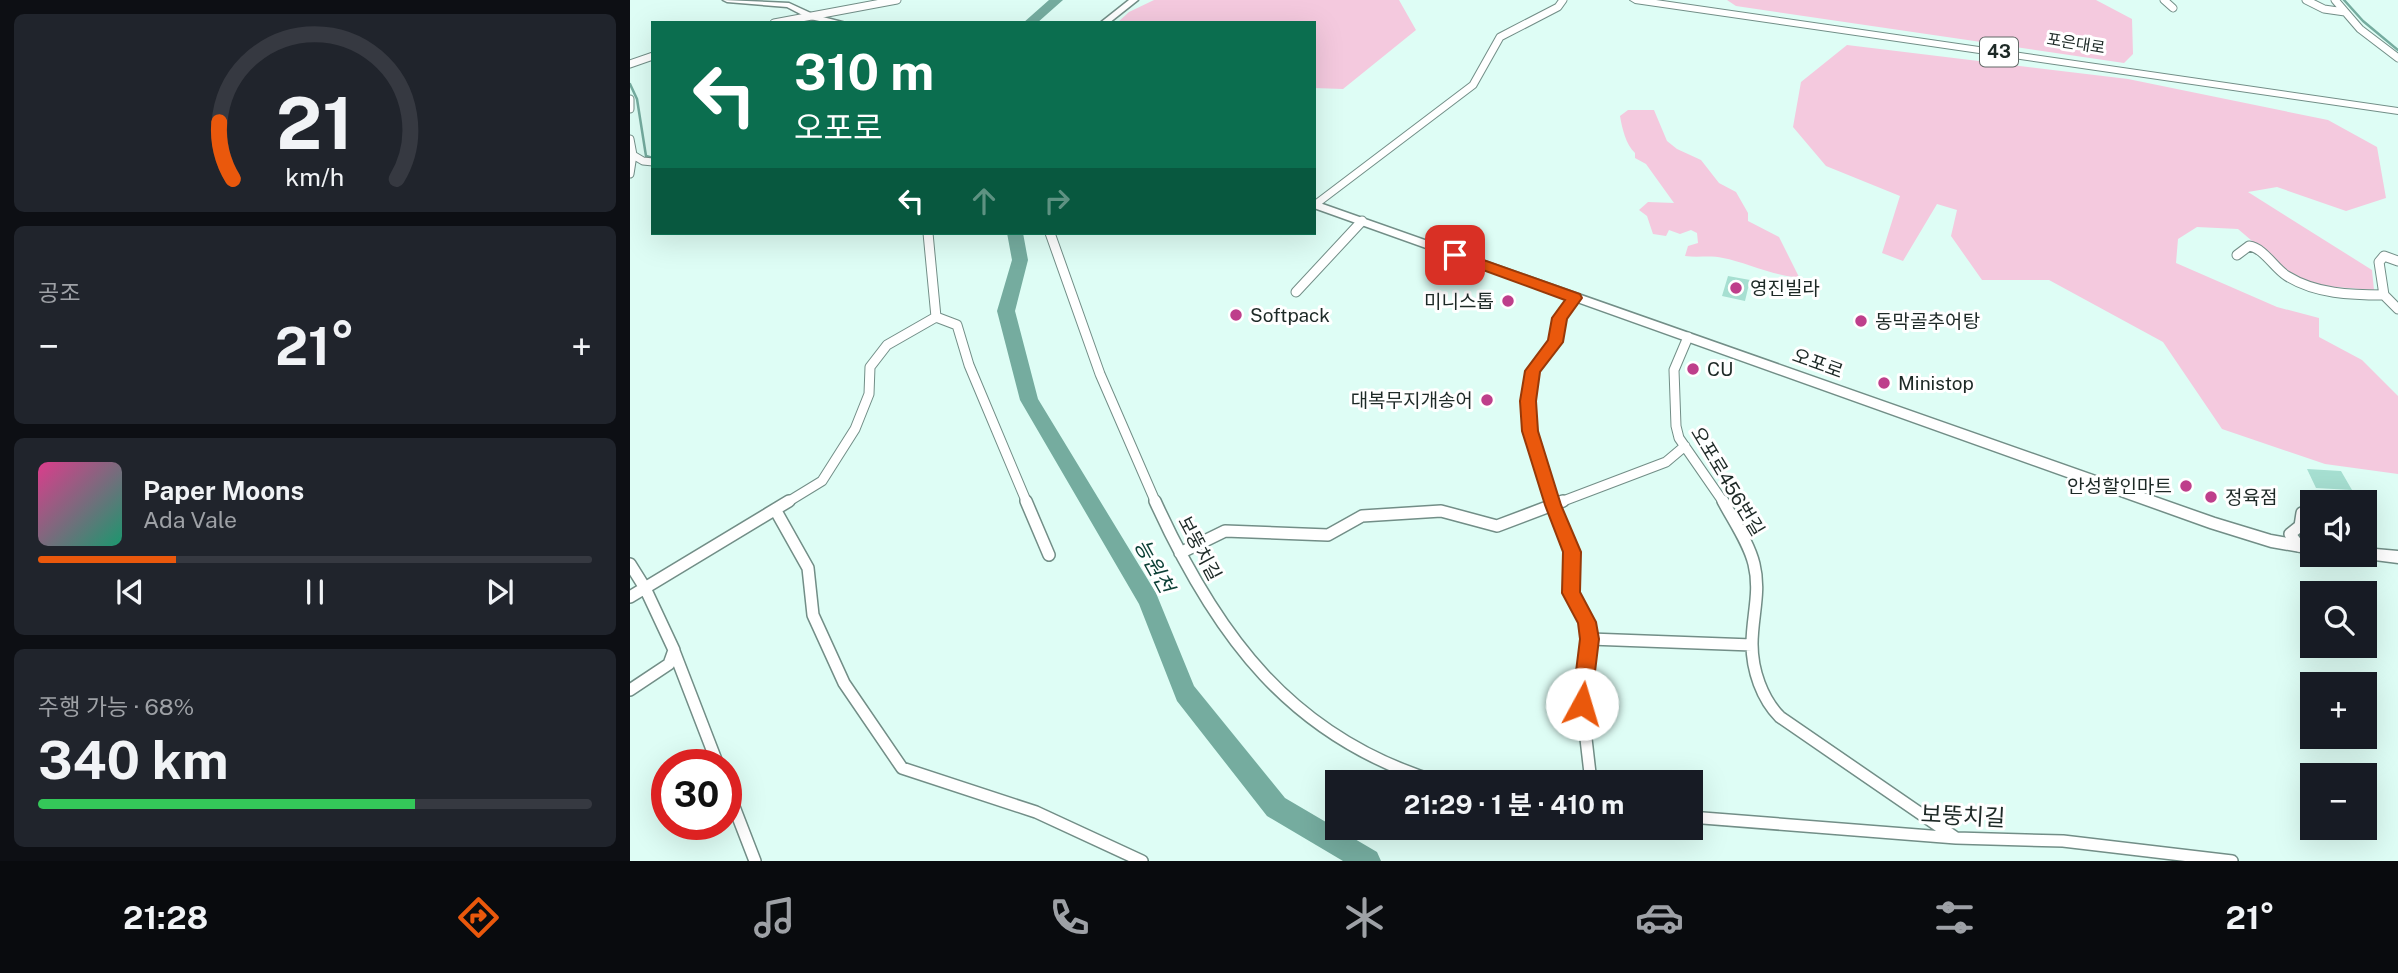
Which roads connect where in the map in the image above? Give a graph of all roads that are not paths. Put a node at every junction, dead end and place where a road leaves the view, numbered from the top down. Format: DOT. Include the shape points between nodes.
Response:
graph roads {
  1 [pos="727,0"];
  2 [pos="897,0"];
  3 [pos="1134,0"];
  4 [pos="1563,0"];
  5 [pos="1635,0"];
  6 [pos="1666,0"];
  7 [pos="2164,0"];
  8 [pos="2306,0"];
  9 [pos="2335,0"];
  10 [pos="2173,8"];
  11 [pos="2345,12"];
  12 [pos="810,15"];
  13 [pos="783,21"];
  14 [pos="834,21"];
  15 [pos="1107,21"];
  16 [pos="651,58"];
  17 [pos="2398,58"];
  18 [pos="630,64"];
  19 [pos="630,99"];
  20 [pos="2360,103"];
  21 [pos="630,109"];
  22 [pos="2398,109"];
  23 [pos="630,139"];
  24 [pos="633,155"];
  25 [pos="651,162"];
  26 [pos="630,174"];
  27 [pos="1316,203"];
  28 [pos="1316,204"];
  29 [pos="1362,221"];
  30 [pos="928,235"];
  31 [pos="1051,235"];
  32 [pos="2237,255"];
  33 [pos="2398,261"];
  34 [pos="1296,292"];
  35 [pos="2384,295"];
  36 [pos="1575,298"];
  37 [pos="2398,309"];
  38 [pos="936,317"];
  39 [pos="1688,337"];
  40 [pos="1685,446"];
  41 [pos="1553,505"];
  42 [pos="776,511"];
  43 [pos="2300,526"];
  44 [pos="2300,543"];
  45 [pos="2300,546"];
  46 [pos="1180,553"];
  47 [pos="1049,555"];
  48 [pos="2377,555"];
  49 [pos="2398,557"];
  50 [pos="630,564"];
  51 [pos="645,588"];
  52 [pos="630,597"];
  53 [pos="1590,639"];
  54 [pos="1752,645"];
  55 [pos="674,650"];
  56 [pos="630,690"];
  57 [pos="712,749"];
  58 [pos="1405,770"];
  59 [pos="1590,770"];
  60 [pos="1703,818"];
  61 [pos="742,827"];
  62 [pos="1956,838"];
  63 [pos="755,861"];
  64 [pos="1142,861"];
  65 [pos="2232,861"];
  1 -- 12 [label="street" via="789,5"];
  2 -- 12 [label="street"];
  3 -- 15 [label="street"];
  4 -- 27 [label="street" via="1558,7 1500,37 1474,85"];
  5 -- 20 [label="highway, 포은대로 / 43"];
  6 -- 20 [label="highway, 포은대로 / 43"];
  7 -- 10 [label="street"];
  8 -- 11 [label="street"];
  9 -- 11 [label="street"];
  11 -- 17 [label="street"];
  12 -- 13 [label="street"];
  12 -- 14 [label="street"];
  16 -- 18 [label="street"];
  19 -- 21 [label="street"];
  20 -- 22 [label="highway"];
  23 -- 24 [label="street"];
  24 -- 25 [label="street"];
  24 -- 26 [label="street"];
  28 -- 29 [label="street, 오포로"];
  29 -- 34 [label="street"];
  29 -- 36 [label="street, 오포로"];
  30 -- 38 [label="street"];
  31 -- 46 [label="street, 보뚱치길" via="1093,361"];
  32 -- 35 [label="street" via="2249,246 2256,247 2286,275 2315,289"];
  33 -- 35 [label="street" via="2380,258"];
  35 -- 37 [label="street"];
  36 -- 39 [label="street, 오포로"];
  36 -- 41 [label="street" via="1560,318 1555,342 1532,371 1529,383 1530,431"];
  38 -- 42 [label="street" via="887,345 870,367 869,394 855,429 822,481"];
  38 -- 47 [label="street" via="957,325 969,365"];
  39 -- 40 [label="street, 오포로456번길" via="1673,382 1676,426"];
  39 -- 45 [label="street, 오포로" via="2215,524"];
  40 -- 41 [label="street" via="1666,463"];
  40 -- 54 [label="street, 오포로456번길" via="1718,491 1754,562 1758,602"];
  41 -- 46 [label="street" via="1497,526 1441,510 1362,516 1328,535 1225,531"];
  41 -- 53 [label="street" via="1572,552 1571,593 1587,622"];
  42 -- 51 [label="street"];
  42 -- 64 [label="street" via="808,568 813,615 844,683 902,768 1036,812"];
  43 -- 44 [label="street" via="2290,534"];
  46 -- 58 [label="street, 보뚱치길" via="1229,636 1286,698 1325,730 1370,757"];
  48 -- 49 [label="street"];
  50 -- 51 [label="street"];
  51 -- 52 [label="street"];
  51 -- 55 [label="street"];
  53 -- 54 [label="street"];
  53 -- 59 [label="street" via="1582,704"];
  54 -- 62 [label="street, 오포로456번길" via="1761,690 1780,718"];
  55 -- 56 [label="street" via="669,664"];
  55 -- 57 [label="street"];
  60 -- 62 [label="street, 보뚱치길"];
  61 -- 63 [label="street"];
  62 -- 65 [label="street, 보뚱치길" via="2063,841"];
}
